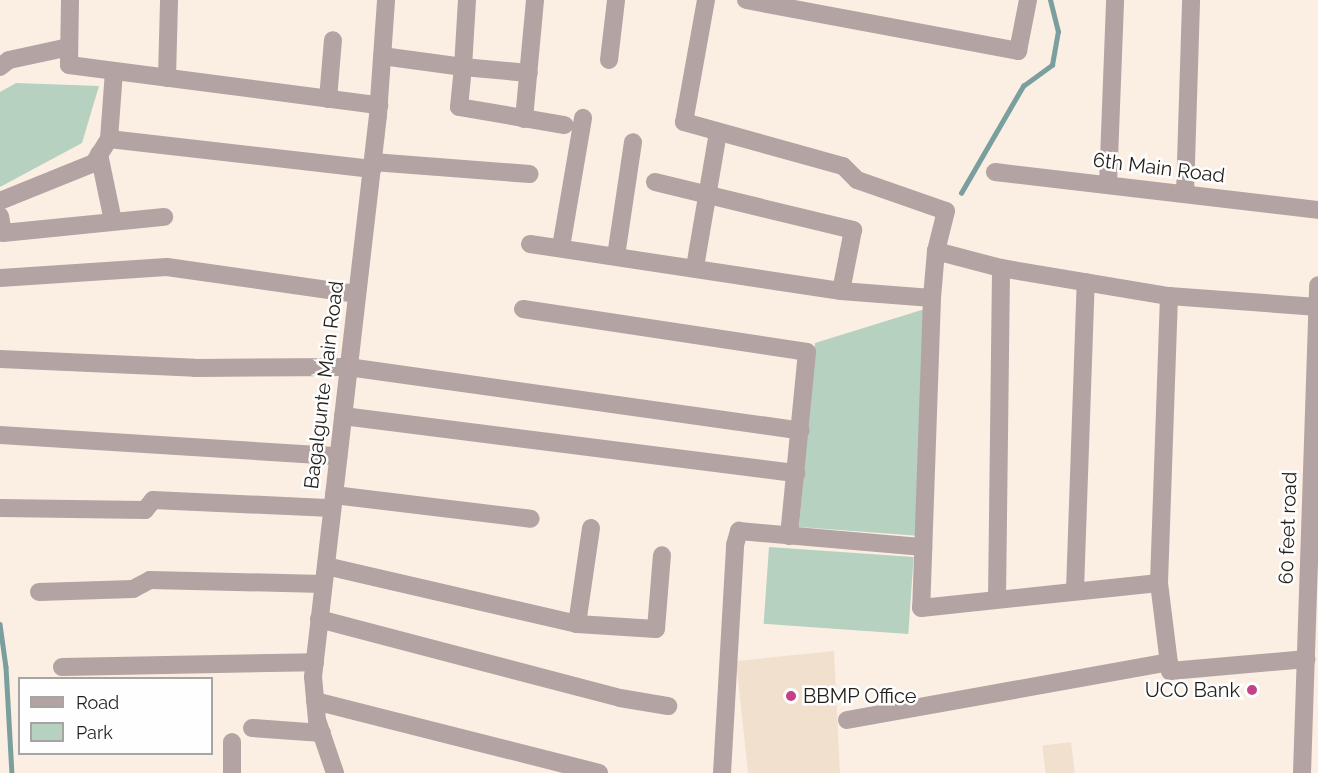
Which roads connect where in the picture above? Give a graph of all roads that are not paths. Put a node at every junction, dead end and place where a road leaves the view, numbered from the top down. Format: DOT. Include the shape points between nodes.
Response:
graph roads {
  1 [pos="70,0"];
  2 [pos="169,0"];
  3 [pos="386,0"];
  4 [pos="466,0"];
  5 [pos="535,0"];
  6 [pos="616,0"];
  7 [pos="706,0"];
  8 [pos="746,0"];
  9 [pos="1028,0"];
  10 [pos="1116,0"];
  11 [pos="1191,0"];
  12 [pos="333,40"];
  13 [pos="69,46"];
  14 [pos="382,56"];
  15 [pos="609,60"];
  16 [pos="0,67"];
  17 [pos="462,67"];
  18 [pos="114,71"];
  19 [pos="529,73"];
  20 [pos="167,78"];
  21 [pos="328,99"];
  22 [pos="379,105"];
  23 [pos="583,118"];
  24 [pos="524,119"];
  25 [pos="564,125"];
  26 [pos="718,132"];
  27 [pos="109,139"];
  28 [pos="633,142"];
  29 [pos="99,154"];
  30 [pos="372,165"];
  31 [pos="995,172"];
  32 [pos="530,174"];
  33 [pos="655,182"];
  34 [pos="1108,185"];
  35 [pos="708,194"];
  36 [pos="1185,194"];
  37 [pos="0,201"];
  38 [pos="1318,210"];
  39 [pos="0,216"];
  40 [pos="164,218"];
  41 [pos="113,221"];
  42 [pos="530,244"];
  43 [pos="561,247"];
  44 [pos="936,251"];
  45 [pos="616,256"];
  46 [pos="695,267"];
  47 [pos="1001,268"];
  48 [pos="0,278"];
  49 [pos="1086,282"];
  50 [pos="1318,285"];
  51 [pos="841,291"];
  52 [pos="357,294"];
  53 [pos="1169,296"];
  54 [pos="932,298"];
  55 [pos="1318,307"];
  56 [pos="523,309"];
  57 [pos="0,359"];
  58 [pos="348,367"];
  59 [pos="343,416"];
  60 [pos="801,431"];
  61 [pos="0,435"];
  62 [pos="338,456"];
  63 [pos="796,473"];
  64 [pos="1315,476"];
  65 [pos="333,502"];
  66 [pos="0,508"];
  67 [pos="531,519"];
  68 [pos="591,528"];
  69 [pos="789,536"];
  70 [pos="923,547"];
  71 [pos="662,555"];
  72 [pos="326,566"];
  73 [pos="1159,583"];
  74 [pos="323,584"];
  75 [pos="1075,590"];
  76 [pos="39,592"];
  77 [pos="1313,595"];
  78 [pos="997,599"];
  79 [pos="320,619"];
  80 [pos="577,624"];
  81 [pos="1306,659"];
  82 [pos="315,662"];
  83 [pos="1168,662"];
  84 [pos="62,667"];
  85 [pos="315,701"];
  86 [pos="668,706"];
  87 [pos="847,720"];
  88 [pos="252,728"];
  89 [pos="322,733"];
  90 [pos="231,742"];
  91 [pos="231,773"];
  92 [pos="335,773"];
  93 [pos="599,773"];
  94 [pos="722,773"];
  95 [pos="1302,773"];
  1 -- 13 [label="street"];
  2 -- 20 [label="street"];
  3 -- 14 [label="street, Bagalgunte Main Road"];
  4 -- 17 [label="street"];
  5 -- 19 [label="street"];
  6 -- 15 [label="street"];
  7 -- 26 [label="street" via="684,122"];
  8 -- 9 [label="street" via="1018,51"];
  10 -- 34 [label="street"];
  11 -- 36 [label="street"];
  12 -- 21 [label="street"];
  13 -- 16 [label="street" via="9,60"];
  13 -- 18 [label="street" via="69,65"];
  14 -- 17 [label="street"];
  14 -- 22 [label="street, Bagalgunte Main Road"];
  17 -- 19 [label="street"];
  17 -- 24 [label="street" via="459,107"];
  18 -- 20 [label="street"];
  18 -- 27 [label="street"];
  19 -- 24 [label="street"];
  20 -- 21 [label="street"];
  21 -- 22 [label="street"];
  22 -- 30 [label="street, Bagalgunte Main Road"];
  23 -- 43 [label="street"];
  24 -- 25 [label="street"];
  26 -- 35 [label="street"];
  26 -- 44 [label="street" via="843,166 857,180 946,211"];
  27 -- 29 [label="street"];
  27 -- 30 [label="street"];
  28 -- 45 [label="street"];
  29 -- 37 [label="street" via="94,163"];
  29 -- 41 [label="street"];
  30 -- 32 [label="street"];
  30 -- 52 [label="street, Bagalgunte Main Road"];
  31 -- 34 [label="street, 6th Main Road"];
  33 -- 35 [label="street"];
  34 -- 36 [label="street, 6th Main Road"];
  35 -- 46 [label="street"];
  35 -- 51 [label="street" via="853,230"];
  36 -- 38 [label="street, 6th Main Road"];
  39 -- 41 [label="street" via="3,233"];
  40 -- 41 [label="street"];
  42 -- 43 [label="street"];
  43 -- 45 [label="street"];
  44 -- 47 [label="street"];
  44 -- 54 [label="street"];
  45 -- 46 [label="street"];
  46 -- 51 [label="street"];
  47 -- 49 [label="street"];
  47 -- 78 [label="street"];
  48 -- 52 [label="street" via="167,267"];
  49 -- 53 [label="street"];
  49 -- 75 [label="street"];
  50 -- 55 [label="street, 60 feet road"];
  51 -- 54 [label="street"];
  52 -- 58 [label="street, Bagalgunte Main Road"];
  53 -- 55 [label="street"];
  53 -- 73 [label="street"];
  54 -- 70 [label="street"];
  55 -- 64 [label="street, 60 feet road"];
  56 -- 60 [label="street" via="807,352"];
  57 -- 58 [label="street" via="195,368"];
  58 -- 59 [label="street, Bagalgunte Main Road"];
  58 -- 60 [label="street"];
  59 -- 62 [label="street, Bagalgunte Main Road"];
  59 -- 63 [label="street"];
  60 -- 63 [label="street"];
  61 -- 62 [label="street"];
  62 -- 65 [label="street, Bagalgunte Main Road"];
  63 -- 69 [label="street"];
  64 -- 77 [label="street, 60 feet road"];
  65 -- 66 [label="street" via="153,500 145,510"];
  65 -- 67 [label="street"];
  65 -- 72 [label="street, Bagalgunte Main Road"];
  68 -- 80 [label="street"];
  69 -- 70 [label="street"];
  69 -- 94 [label="street" via="739,531 735,545"];
  70 -- 78 [label="street" via="921,608"];
  71 -- 80 [label="street" via="656,629"];
  72 -- 74 [label="street, Bagalgunte Main Road"];
  72 -- 80 [label="street"];
  73 -- 75 [label="street"];
  73 -- 83 [label="street"];
  74 -- 76 [label="street" via="150,580 133,589"];
  74 -- 79 [label="street, Bagalgunte Main Road"];
  75 -- 78 [label="street"];
  77 -- 81 [label="street, 60 feet road"];
  79 -- 82 [label="street, Bagalgunte Main Road"];
  79 -- 86 [label="street" via="621,698"];
  81 -- 83 [label="street" via="1170,670"];
  81 -- 95 [label="street, 60 feet road"];
  82 -- 84 [label="street"];
  82 -- 85 [label="street, Bagalgunte Main Road"];
  83 -- 87 [label="street"];
  85 -- 89 [label="street, Bagalgunte Main Road"];
  85 -- 93 [label="street"];
  88 -- 89 [label="street"];
  89 -- 92 [label="street, Bagalgunte Main Road"];
  90 -- 91 [label="street"];
}
